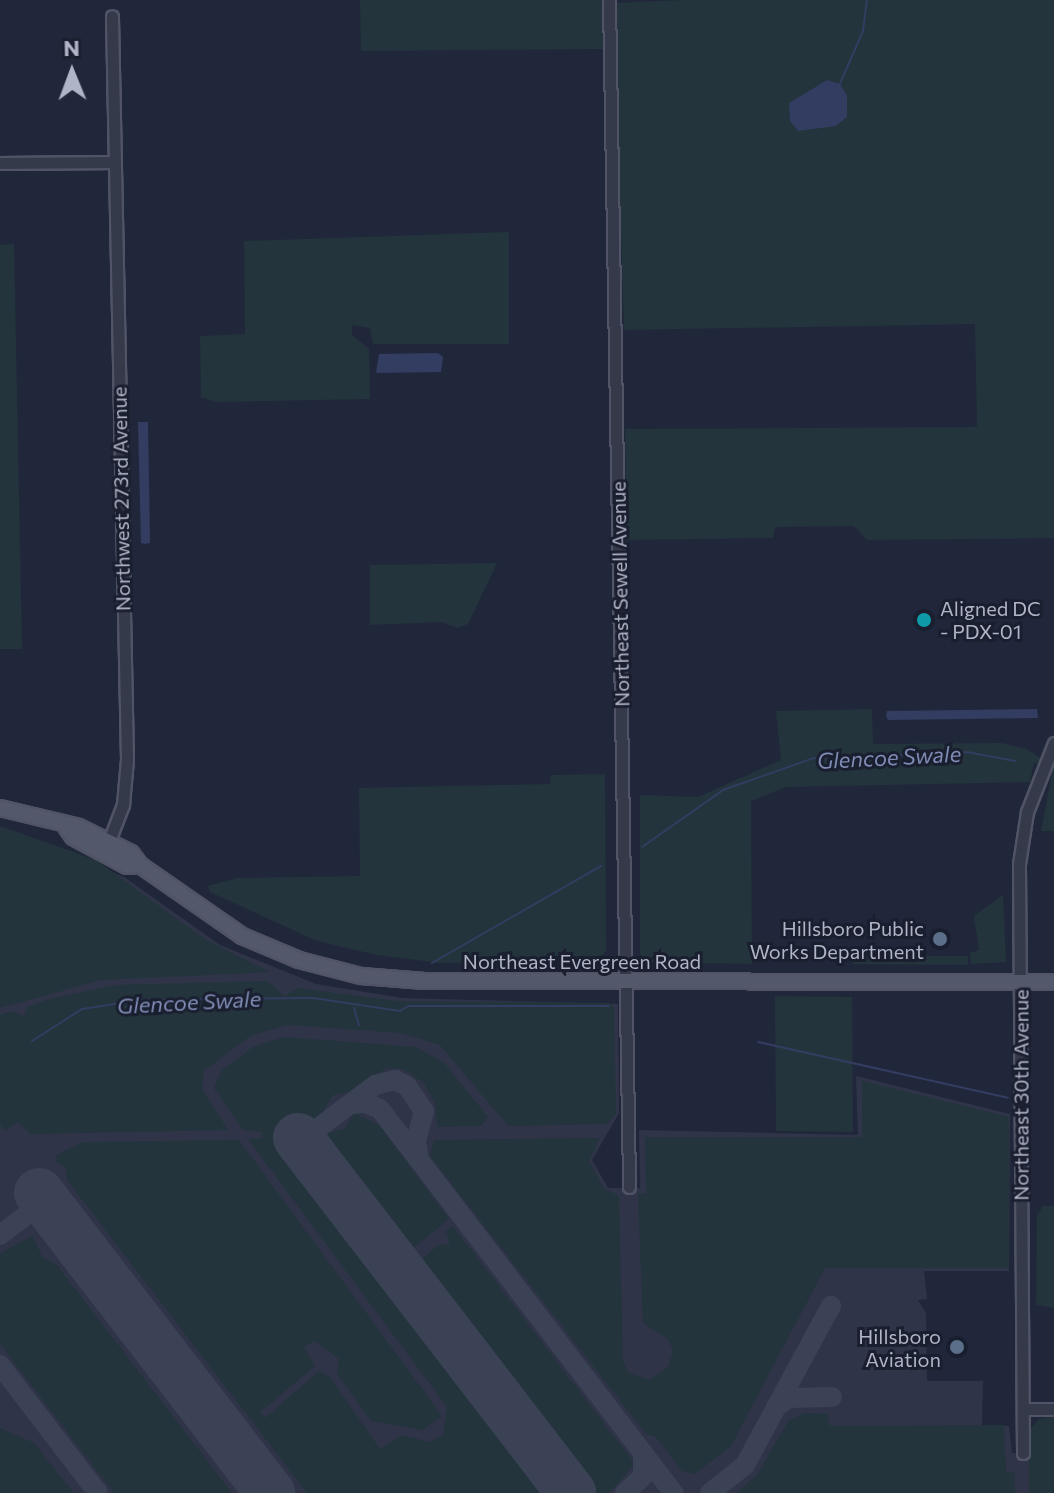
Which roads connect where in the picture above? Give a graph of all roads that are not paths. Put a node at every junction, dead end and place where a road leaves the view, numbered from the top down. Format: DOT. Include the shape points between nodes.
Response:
graph roads {
  1 [pos="609,0"];
  2 [pos="112,16"];
  3 [pos="114,162"];
  4 [pos="0,163"];
  5 [pos="1054,743"];
  6 [pos="0,808"];
  7 [pos="66,827"];
  8 [pos="109,841"];
  9 [pos="140,865"];
  10 [pos="626,981"];
  11 [pos="1020,981"];
  12 [pos="1054,982"];
  13 [pos="629,1187"];
  14 [pos="1023,1409"];
  15 [pos="1054,1409"];
  16 [pos="1023,1453"];
  1 -- 10 [label="street, Northeast Sewell Avenue"];
  2 -- 3 [label="street, Northwest 273rd Avenue"];
  3 -- 4 [label="street"];
  3 -- 8 [label="street, Northwest 273rd Avenue" via="127,759 123,804"];
  5 -- 11 [label="street, Northeast 30th Avenue" via="1020,844"];
  6 -- 7 [label="main road, Northeast Evergreen Road"];
  7 -- 8 [label="main road, Northeast Evergreen Road" via="79,827"];
  7 -- 9 [label="main road, Northeast Evergreen Road" via="73,837 127,866"];
  8 -- 9 [label="main road, Northeast Evergreen Road"];
  9 -- 10 [label="main road, Northeast Evergreen Road" via="242,936 340,972 405,981"];
  10 -- 11 [label="main road, Northeast Evergreen Road"];
  10 -- 13 [label="street, Northeast Sewell Avenue"];
  11 -- 12 [label="main road, Northeast Evergreen Road"];
  11 -- 14 [label="street, Northeast 30th Avenue"];
  14 -- 15 [label="street"];
  14 -- 16 [label="street, Northeast 30th Avenue"];
}
